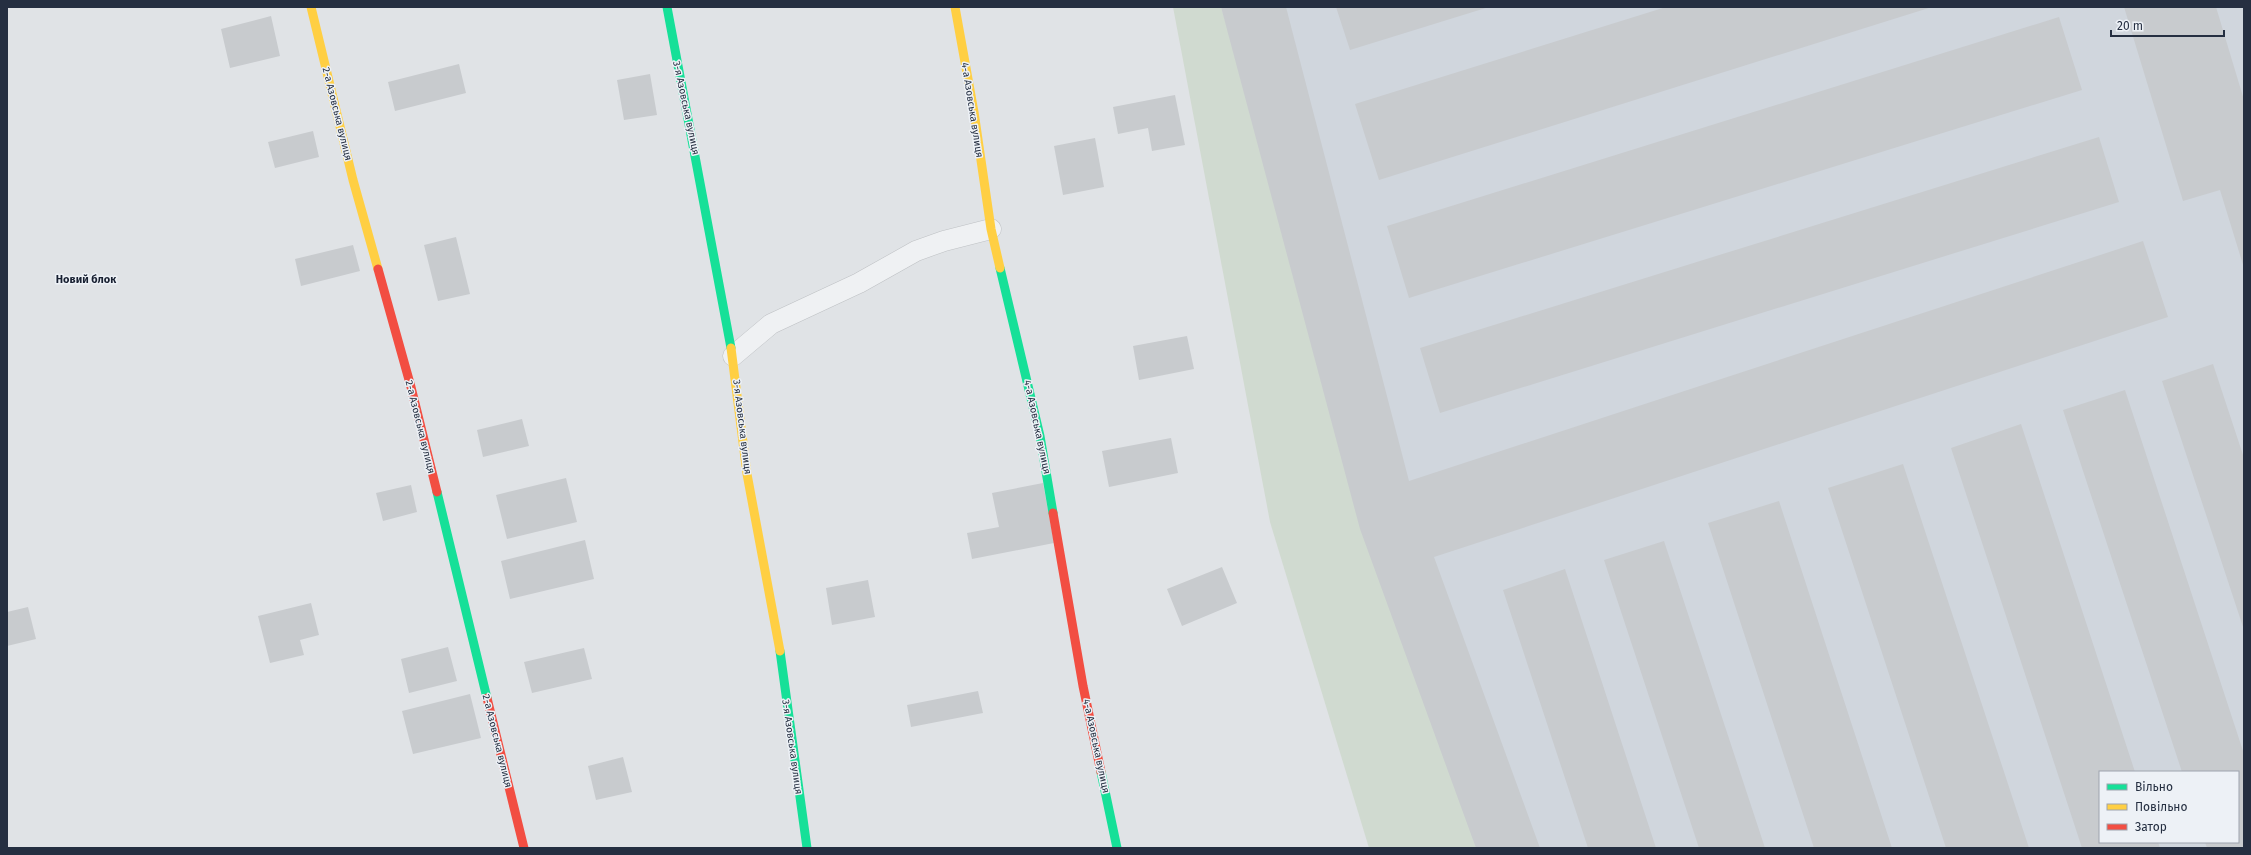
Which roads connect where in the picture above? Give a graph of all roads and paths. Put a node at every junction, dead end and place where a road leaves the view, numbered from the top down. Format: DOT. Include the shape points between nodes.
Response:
graph roads {
  1 [pos="311,7"];
  2 [pos="667,7"];
  3 [pos="955,7"];
  4 [pos="990,230"];
  5 [pos="733,356"];
  6 [pos="524,848"];
  7 [pos="807,848"];
  8 [pos="1117,848"];
  1 -- 6 [label="street, 2-а Азовська вулиця" via="353,180 411,388"];
  2 -- 5 [label="street, 3-я Азовська вулиця"];
  3 -- 4 [label="street, 4-а Азовська вулиця" via="974,112"];
  4 -- 5 [label="lane" via="958,237 916,251 859,283 771,324"];
  4 -- 8 [label="street, 4-а Азовська вулиця" via="1040,436 1083,686"];
  5 -- 7 [label="street, 3-я Азовська вулиця" via="747,474 779,646"];
}
